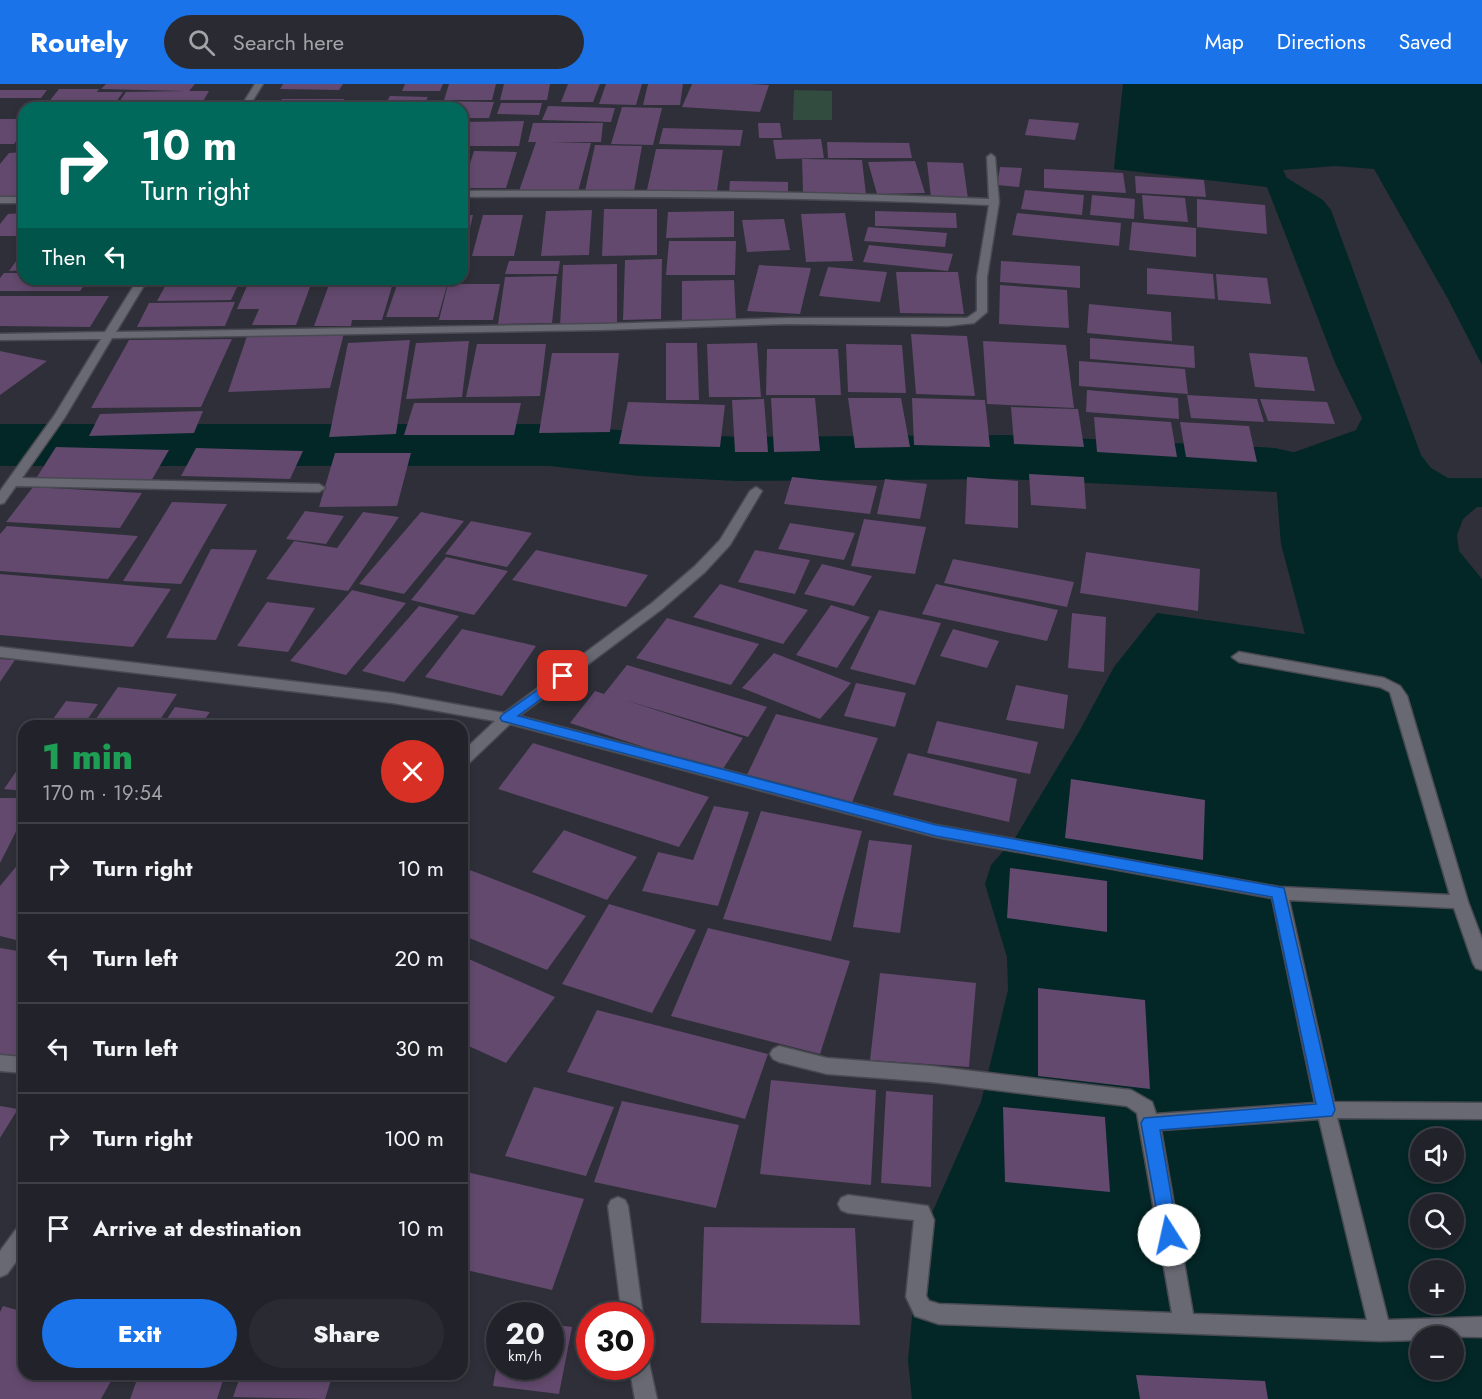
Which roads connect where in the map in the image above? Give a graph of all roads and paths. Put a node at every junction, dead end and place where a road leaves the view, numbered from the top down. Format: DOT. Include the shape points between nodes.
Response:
graph roads {
  1 [pos="259,84"];
  2 [pos="248,102"];
  3 [pos="992,157"];
  4 [pos="468,194"];
  5 [pos="0,200"];
  6 [pos="18,200"];
  7 [pos="994,202"];
  8 [pos="140,285"];
  9 [pos="111,336"];
  10 [pos="0,337"];
  11 [pos="14,482"];
  12 [pos="319,488"];
  13 [pos="756,491"];
  14 [pos="0,500"];
  15 [pos="0,652"];
  16 [pos="1239,657"];
  17 [pos="507,718"];
  18 [pos="468,755"];
  19 [pos="1279,892"];
  20 [pos="1461,902"];
  21 [pos="1482,963"];
  22 [pos="779,1054"];
  23 [pos="0,1063"];
  24 [pos="18,1064"];
  25 [pos="1326,1110"];
  26 [pos="1482,1111"];
  27 [pos="1150,1123"];
  28 [pos="848,1204"];
  29 [pos="618,1206"];
  30 [pos="18,1243"];
  31 [pos="0,1267"];
  32 [pos="631,1302"];
  33 [pos="1184,1324"];
  34 [pos="1482,1327"];
  35 [pos="1380,1331"];
  36 [pos="643,1380"];
  37 [pos="646,1399"];
  1 -- 2 [label="street"];
  3 -- 7 [label="street"];
  4 -- 7 [label="street" via="652,193"];
  5 -- 6 [label="street"];
  7 -- 9 [label="street" via="982,277 982,312 970,321 788,321"];
  8 -- 9 [label="street"];
  9 -- 10 [label="street"];
  9 -- 11 [label="street"];
  11 -- 12 [label="street"];
  11 -- 14 [label="street"];
  13 -- 17 [label="street" via="724,542 700,569 657,606"];
  15 -- 17 [label="street" via="392,698"];
  16 -- 20 [label="street" via="1384,683 1395,689"];
  17 -- 18 [label="street"];
  17 -- 19 [label="street" via="936,831"];
  19 -- 20 [label="street"];
  19 -- 25 [label="street"];
  20 -- 21 [label="street"];
  22 -- 27 [label="street" via="827,1066 1131,1098 1145,1108"];
  23 -- 24 [label="street"];
  25 -- 26 [label="street"];
  25 -- 27 [label="street"];
  25 -- 35 [label="street"];
  27 -- 33 [label="street"];
  28 -- 33 [label="street" via="921,1212 924,1220 916,1297 922,1309 939,1314"];
  29 -- 32 [label="street"];
  30 -- 31 [label="street"];
  33 -- 35 [label="street"];
  34 -- 35 [label="street"];
  36 -- 37 [label="street"];
}
